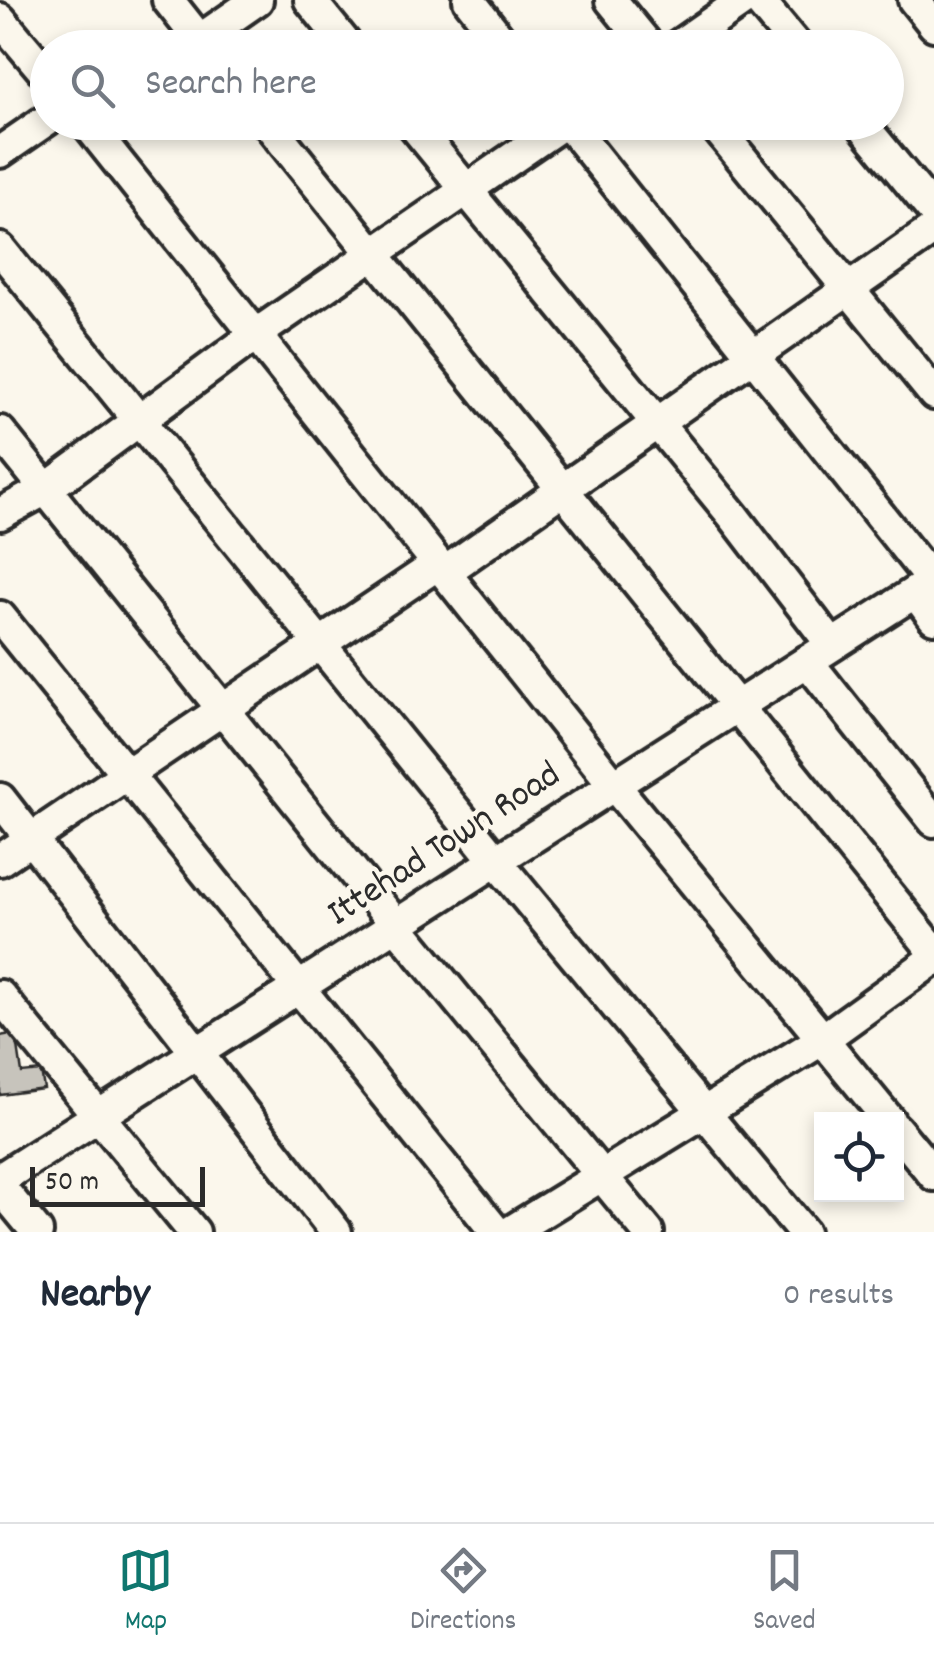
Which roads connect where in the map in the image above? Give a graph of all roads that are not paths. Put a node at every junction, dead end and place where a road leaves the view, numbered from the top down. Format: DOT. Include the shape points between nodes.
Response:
graph roads {
  1 [pos="168,0"];
  2 [pos="256,0"];
  3 [pos="310,0"];
  4 [pos="469,0"];
  5 [pos="612,0"];
  6 [pos="744,0"];
  7 [pos="758,0"];
  8 [pos="914,0"];
  9 [pos="2,26"];
  10 [pos="934,26"];
  11 [pos="188,30"];
  12 [pos="217,30"];
  13 [pos="334,30"];
  14 [pos="493,30"];
  15 [pos="636,30"];
  16 [pos="701,30"];
  17 [pos="783,30"];
  18 [pos="30,56"];
  19 [pos="30,131"];
  20 [pos="100,140"];
  21 [pos="281,140"];
  22 [pos="426,140"];
  23 [pos="540,140"];
  24 [pos="580,140"];
  25 [pos="727,140"];
  26 [pos="875,140"];
  27 [pos="0,152"];
  28 [pos="467,190"];
  29 [pos="934,212"];
  30 [pos="934,229"];
  31 [pos="0,249"];
  32 [pos="373,254"];
  33 [pos="848,289"];
  34 [pos="255,334"];
  35 [pos="752,356"];
  36 [pos="934,394"];
  37 [pos="138,419"];
  38 [pos="656,424"];
  39 [pos="0,432"];
  40 [pos="46,490"];
  41 [pos="561,490"];
  42 [pos="0,514"];
  43 [pos="441,568"];
  44 [pos="927,584"];
  45 [pos="0,617"];
  46 [pos="934,618"];
  47 [pos="322,644"];
  48 [pos="820,653"];
  49 [pos="736,706"];
  50 [pos="224,711"];
  51 [pos="127,776"];
  52 [pos="614,785"];
  53 [pos="0,800"];
  54 [pos="934,820"];
  55 [pos="31,840"];
  56 [pos="0,860"];
  57 [pos="496,860"];
  58 [pos="396,925"];
  59 [pos="934,952"];
  60 [pos="934,959"];
  61 [pos="297,988"];
  62 [pos="0,996"];
  63 [pos="823,1039"];
  64 [pos="196,1053"];
  65 [pos="704,1112"];
  66 [pos="882,1112"];
  67 [pos="100,1115"];
  68 [pos="904,1139"];
  69 [pos="934,1175"];
  70 [pos="602,1176"];
  71 [pos="0,1183"];
  72 [pos="37,1232"];
  73 [pos="194,1232"];
  74 [pos="336,1232"];
  75 [pos="496,1232"];
  76 [pos="510,1232"];
  77 [pos="648,1232"];
  78 [pos="803,1232"];
  1 -- 11 [label="street"];
  2 -- 12 [label="street"];
  3 -- 13 [label="street"];
  4 -- 14 [label="street"];
  5 -- 15 [label="street"];
  6 -- 16 [label="street"];
  7 -- 17 [label="street"];
  8 -- 10 [label="street"];
  9 -- 18 [label="street"];
  19 -- 27 [label="street"];
  20 -- 34 [label="street"];
  21 -- 32 [label="street"];
  22 -- 28 [label="street"];
  23 -- 28 [label="street"];
  24 -- 35 [label="street"];
  25 -- 33 [label="street"];
  26 -- 29 [label="street"];
  28 -- 32 [label="street"];
  28 -- 38 [label="street"];
  30 -- 33 [label="street"];
  31 -- 37 [label="street"];
  32 -- 34 [label="street"];
  32 -- 41 [label="street"];
  33 -- 35 [label="street"];
  33 -- 36 [label="street"];
  34 -- 37 [label="street"];
  34 -- 43 [label="street"];
  35 -- 38 [label="street"];
  35 -- 44 [label="street"];
  37 -- 40 [label="street"];
  37 -- 47 [label="street"];
  38 -- 41 [label="street"];
  38 -- 48 [label="street"];
  39 -- 40 [label="street"];
  40 -- 42 [label="street"];
  40 -- 50 [label="street"];
  41 -- 43 [label="street"];
  41 -- 49 [label="street"];
  43 -- 47 [label="street"];
  43 -- 52 [label="street"];
  44 -- 46 [label="street"];
  44 -- 48 [label="street, Ittehad Town Road"];
  45 -- 51 [label="street"];
  47 -- 50 [label="street"];
  47 -- 57 [label="street"];
  48 -- 49 [label="street, Ittehad Town Road"];
  48 -- 54 [label="street"];
  49 -- 52 [label="street, Ittehad Town Road"];
  49 -- 59 [label="street"];
  50 -- 51 [label="street"];
  50 -- 58 [label="street"];
  51 -- 55 [label="street"];
  51 -- 61 [label="street"];
  52 -- 57 [label="street, Ittehad Town Road"];
  52 -- 63 [label="street"];
  53 -- 55 [label="street"];
  55 -- 56 [label="street"];
  55 -- 64 [label="street"];
  57 -- 58 [label="street, Ittehad Town Road"];
  57 -- 65 [label="street"];
  58 -- 61 [label="street, Ittehad Town Road"];
  58 -- 70 [label="street"];
  60 -- 63 [label="street"];
  61 -- 64 [label="street, Ittehad Town Road"];
  61 -- 75 [label="street"];
  62 -- 67 [label="street"];
  63 -- 65 [label="street"];
  63 -- 66 [label="street"];
  64 -- 67 [label="street, Ittehad Town Road"];
  64 -- 74 [label="street"];
  65 -- 70 [label="street"];
  65 -- 78 [label="street"];
  67 -- 71 [label="street, Ittehad Town Road"];
  67 -- 73 [label="street"];
  68 -- 69 [label="street"];
  70 -- 76 [label="street"];
  70 -- 77 [label="street"];
  71 -- 72 [label="street"];
}
